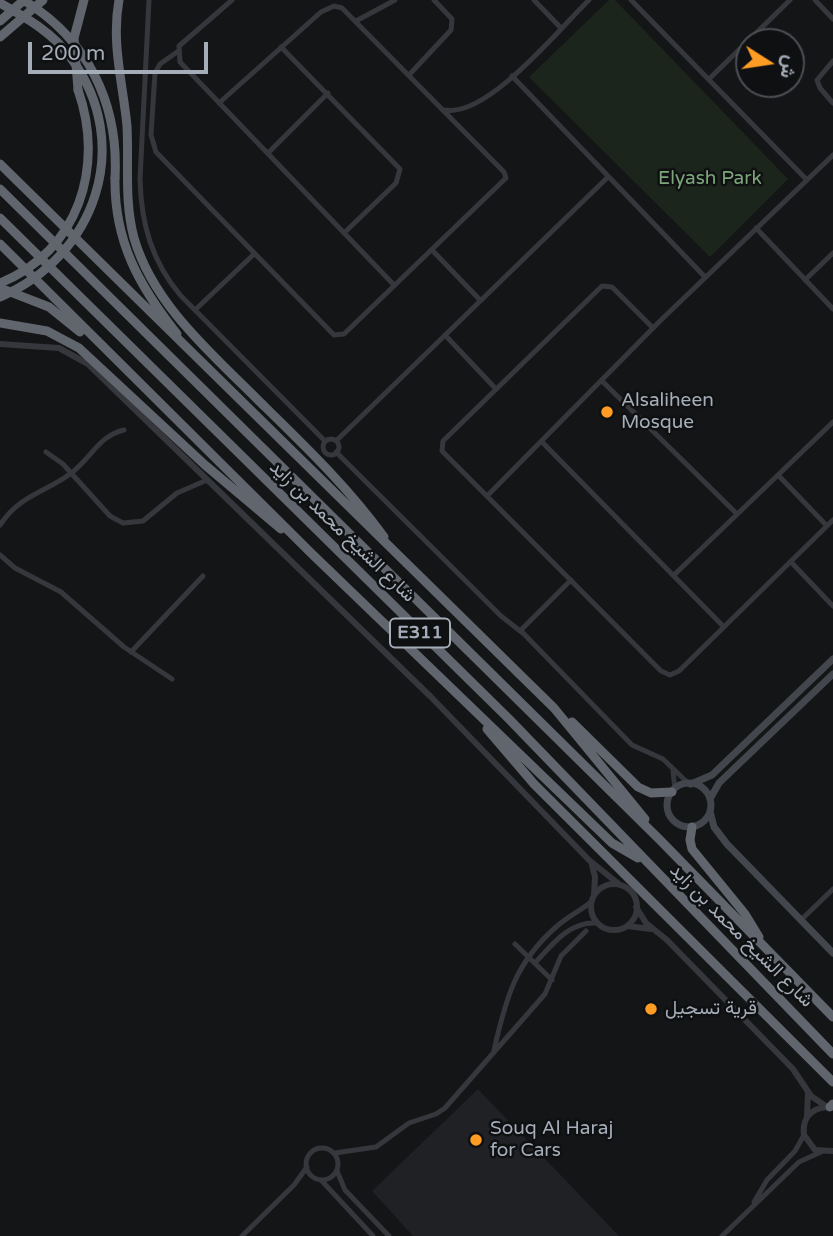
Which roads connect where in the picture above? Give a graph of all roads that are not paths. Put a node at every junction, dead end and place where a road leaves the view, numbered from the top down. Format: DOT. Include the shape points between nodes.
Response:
graph roads {
  1 [pos="24,0"];
  2 [pos="43,0"];
  3 [pos="84,0"];
  4 [pos="119,0"];
  5 [pos="149,0"];
  6 [pos="232,0"];
  7 [pos="395,0"];
  8 [pos="434,0"];
  9 [pos="534,0"];
  10 [pos="589,0"];
  11 [pos="631,0"];
  12 [pos="790,0"];
  13 [pos="815,0"];
  14 [pos="0,3"];
  15 [pos="833,19"];
  16 [pos="0,21"];
  17 [pos="356,22"];
  18 [pos="560,27"];
  19 [pos="0,37"];
  20 [pos="281,47"];
  21 [pos="177,52"];
  22 [pos="833,61"];
  23 [pos="409,75"];
  24 [pos="512,76"];
  25 [pos="709,79"];
  26 [pos="328,93"];
  27 [pos="219,103"];
  28 [pos="833,103"];
  29 [pos="446,110"];
  30 [pos="268,153"];
  31 [pos="833,155"];
  32 [pos="0,164"];
  33 [pos="608,177"];
  34 [pos="806,179"];
  35 [pos="0,189"];
  36 [pos="0,218"];
  37 [pos="756,228"];
  38 [pos="344,233"];
  39 [pos="0,244"];
  40 [pos="432,250"];
  41 [pos="833,253"];
  42 [pos="253,255"];
  43 [pos="705,277"];
  44 [pos="805,280"];
  45 [pos="394,285"];
  46 [pos="0,286"];
  47 [pos="0,297"];
  48 [pos="480,300"];
  49 [pos="833,309"];
  50 [pos="195,310"];
  51 [pos="0,323"];
  52 [pos="653,328"];
  53 [pos="445,335"];
  54 [pos="0,344"];
  55 [pos="201,362"];
  56 [pos="128,372"];
  57 [pos="603,382"];
  58 [pos="495,388"];
  59 [pos="833,422"];
  60 [pos="124,430"];
  61 [pos="325,441"];
  62 [pos="336,441"];
  63 [pos="542,442"];
  64 [pos="46,452"];
  65 [pos="336,452"];
  66 [pos="72,473"];
  67 [pos="778,475"];
  68 [pos="207,480"];
  69 [pos="487,496"];
  70 [pos="737,514"];
  71 [pos="833,520"];
  72 [pos="0,525"];
  73 [pos="827,526"];
  74 [pos="393,550"];
  75 [pos="312,552"];
  76 [pos="0,555"];
  77 [pos="791,562"];
  78 [pos="674,575"];
  79 [pos="203,576"];
  80 [pos="571,580"];
  81 [pos="833,606"];
  82 [pos="723,626"];
  83 [pos="520,631"];
  84 [pos="131,652"];
  85 [pos="833,659"];
  86 [pos="833,674"];
  87 [pos="172,679"];
  88 [pos="471,708"];
  89 [pos="554,708"];
  90 [pos="783,708"];
  91 [pos="775,730"];
  92 [pos="672,768"];
  93 [pos="690,784"];
  94 [pos="673,790"];
  95 [pos="710,799"];
  96 [pos="710,811"];
  97 [pos="694,826"];
  98 [pos="660,840"];
  99 [pos="725,842"];
  100 [pos="640,859"];
  101 [pos="589,860"];
  102 [pos="620,886"];
  103 [pos="833,889"];
  104 [pos="593,898"];
  105 [pos="636,907"];
  106 [pos="801,920"];
  107 [pos="597,923"];
  108 [pos="626,926"];
  109 [pos="653,929"];
  110 [pos="586,931"];
  111 [pos="515,944"];
  112 [pos="763,945"];
  113 [pos="833,953"];
  114 [pos="529,957"];
  115 [pos="535,963"];
  116 [pos="552,980"];
  117 [pos="833,1017"];
  118 [pos="494,1053"];
  119 [pos="833,1054"];
  120 [pos="833,1082"];
  121 [pos="807,1090"];
  122 [pos="831,1106"];
  123 [pos="806,1118"];
  124 [pos="804,1135"];
  125 [pos="833,1151"];
  126 [pos="821,1152"];
  127 [pos="335,1153"];
  128 [pos="307,1167"];
  129 [pos="337,1170"];
  130 [pos="321,1180"];
  131 [pos="743,1216"];
  132 [pos="242,1236"];
  133 [pos="373,1236"];
  134 [pos="389,1236"];
  135 [pos="722,1236"];
  1 -- 16 [label="highway"];
  1 -- 55 [label="highway, bridge" via="71,38 95,73 113,124 121,239 136,278"];
  2 -- 19 [label="highway"];
  3 -- 46 [label="highway, bridge" via="74,38 78,90 88,124 88,178 78,209 62,235 42,257"];
  4 -- 74 [label="highway" via="116,42 126,117 129,214 150,276 202,343 322,463"];
  5 -- 50 [label="street" via="141,179 144,225 163,272"];
  6 -- 21 [label="street"];
  7 -- 17 [label="street"];
  8 -- 23 [label="street" via="452,19 451,30"];
  9 -- 18 [label="street"];
  10 -- 18 [label="street"];
  11 -- 25 [label="street"];
  12 -- 25 [label="street"];
  13 -- 15 [label="street"];
  14 -- 47 [label="highway, bridge" via="47,33 76,66 95,105 102,157 94,200 73,242 43,273"];
  17 -- 20 [label="street" via="342,8 327,7"];
  17 -- 23 [label="street"];
  18 -- 24 [label="street"];
  20 -- 26 [label="street"];
  20 -- 27 [label="street"];
  21 -- 27 [label="street" via="180,62"];
  21 -- 42 [label="street" via="155,73 152,144"];
  22 -- 28 [label="street" via="817,80"];
  23 -- 29 [label="street"];
  24 -- 29 [label="street" via="470,107"];
  24 -- 33 [label="street"];
  25 -- 34 [label="street"];
  26 -- 30 [label="street"];
  26 -- 38 [label="street" via="400,169 396,183"];
  27 -- 30 [label="street"];
  29 -- 40 [label="street" via="506,178"];
  30 -- 38 [label="street"];
  31 -- 34 [label="street"];
  32 -- 55 [label="highway"];
  33 -- 43 [label="street"];
  33 -- 48 [label="street"];
  34 -- 37 [label="street"];
  35 -- 98 [label="highway, شارع الشيخ محمد بن زايد / E311"];
  36 -- 100 [label="highway, شارع الشيخ محمد بن زايد / E311" via="509,719"];
  37 -- 43 [label="street"];
  37 -- 44 [label="street"];
  38 -- 45 [label="street"];
  39 -- 56 [label="highway"];
  40 -- 45 [label="street"];
  40 -- 48 [label="street"];
  41 -- 44 [label="street"];
  42 -- 45 [label="street" via="338,336"];
  42 -- 50 [label="street"];
  43 -- 52 [label="street"];
  44 -- 49 [label="street"];
  46 -- 56 [label="highway" via="48,307"];
  48 -- 53 [label="street"];
  50 -- 61 [label="street"];
  51 -- 75 [label="highway" via="47,331 79,348 205,465"];
  52 -- 57 [label="street"];
  52 -- 58 [label="street" via="612,287 602,286"];
  53 -- 58 [label="street"];
  53 -- 62 [label="street"];
  54 -- 68 [label="street" via="48,345 79,357"];
  55 -- 74 [label="highway"];
  56 -- 75 [label="highway"];
  57 -- 63 [label="street"];
  57 -- 70 [label="street"];
  58 -- 69 [label="street" via="440,446"];
  59 -- 67 [label="street"];
  60 -- 66 [label="street" via="105,438"];
  61 -- 62 [label="street"];
  61 -- 65 [label="street" via="325,452"];
  62 -- 65 [label="street"];
  63 -- 69 [label="street"];
  63 -- 78 [label="street"];
  64 -- 66 [label="street"];
  65 -- 83 [label="street"];
  66 -- 68 [label="street" via="110,516 130,524 143,521 177,493"];
  66 -- 72 [label="street" via="30,495"];
  67 -- 70 [label="street"];
  67 -- 73 [label="street"];
  68 -- 101 [label="street"];
  69 -- 80 [label="street"];
  70 -- 78 [label="street"];
  71 -- 73 [label="street"];
  73 -- 77 [label="street"];
  74 -- 89 [label="highway"];
  75 -- 88 [label="highway"];
  76 -- 84 [label="street" via="61,592"];
  77 -- 81 [label="street"];
  77 -- 82 [label="street"];
  78 -- 82 [label="street"];
  79 -- 84 [label="street"];
  80 -- 82 [label="street" via="665,674 679,671"];
  80 -- 83 [label="street"];
  83 -- 92 [label="street" via="632,745"];
  84 -- 87 [label="street"];
  85 -- 90 [label="main road"];
  86 -- 91 [label="main road"];
  88 -- 100 [label="highway" via="612,843"];
  88 -- 120 [label="highway" via="534,784"];
  89 -- 94 [label="highway" via="638,787 651,793"];
  89 -- 98 [label="highway"];
  90 -- 91 [label="main road" via="772,725"];
  90 -- 93 [label="main road" via="712,775"];
  91 -- 95 [label="main road" via="719,783"];
  92 -- 93 [label="street"];
  92 -- 94 [label="street"];
  93 -- 94 [label="main road"];
  93 -- 95 [label="main road" via="705,790"];
  94 -- 97 [label="main road" via="667,804 670,817 680,825"];
  95 -- 96 [label="main road"];
  96 -- 97 [label="main road"];
  96 -- 99 [label="main road"];
  97 -- 99 [label="main road" via="710,830"];
  97 -- 112 [label="highway" via="690,840 695,853 745,914"];
  98 -- 112 [label="highway, شارع الشيخ محمد بن زايد / E311"];
  99 -- 106 [label="main road"];
  100 -- 119 [label="highway, شارع الشيخ محمد بن زايد / E311"];
  101 -- 102 [label="street"];
  101 -- 104 [label="street" via="596,877"];
  102 -- 104 [label="street" via="606,886"];
  102 -- 105 [label="street" via="632,894"];
  103 -- 106 [label="street"];
  104 -- 107 [label="street" via="591,909"];
  104 -- 114 [label="street" via="546,936"];
  105 -- 108 [label="street"];
  105 -- 109 [label="street"];
  106 -- 113 [label="main road"];
  107 -- 108 [label="street" via="611,930"];
  107 -- 115 [label="street" via="575,926"];
  108 -- 109 [label="street"];
  109 -- 121 [label="street" via="787,1063"];
  110 -- 116 [label="street" via="561,956"];
  111 -- 114 [label="street"];
  112 -- 117 [label="highway, شارع الشيخ محمد بن زايد / E311"];
  114 -- 115 [label="street"];
  114 -- 118 [label="street" via="510,986"];
  115 -- 116 [label="street"];
  116 -- 118 [label="street"];
  118 -- 127 [label="street" via="441,1112 409,1123 371,1149"];
  121 -- 122 [label="street" via="816,1101"];
  121 -- 123 [label="street"];
  122 -- 123 [label="street" via="815,1109"];
  123 -- 124 [label="street"];
  124 -- 126 [label="street" via="810,1146"];
  124 -- 131 [label="street"];
  125 -- 126 [label="street"];
  126 -- 131 [label="street" via="799,1162"];
  127 -- 128 [label="street" via="315,1149"];
  127 -- 129 [label="street"];
  128 -- 130 [label="street"];
  128 -- 132 [label="street"];
  129 -- 130 [label="street"];
  129 -- 134 [label="street" via="345,1190"];
  130 -- 133 [label="street"];
  131 -- 135 [label="street"];
}
